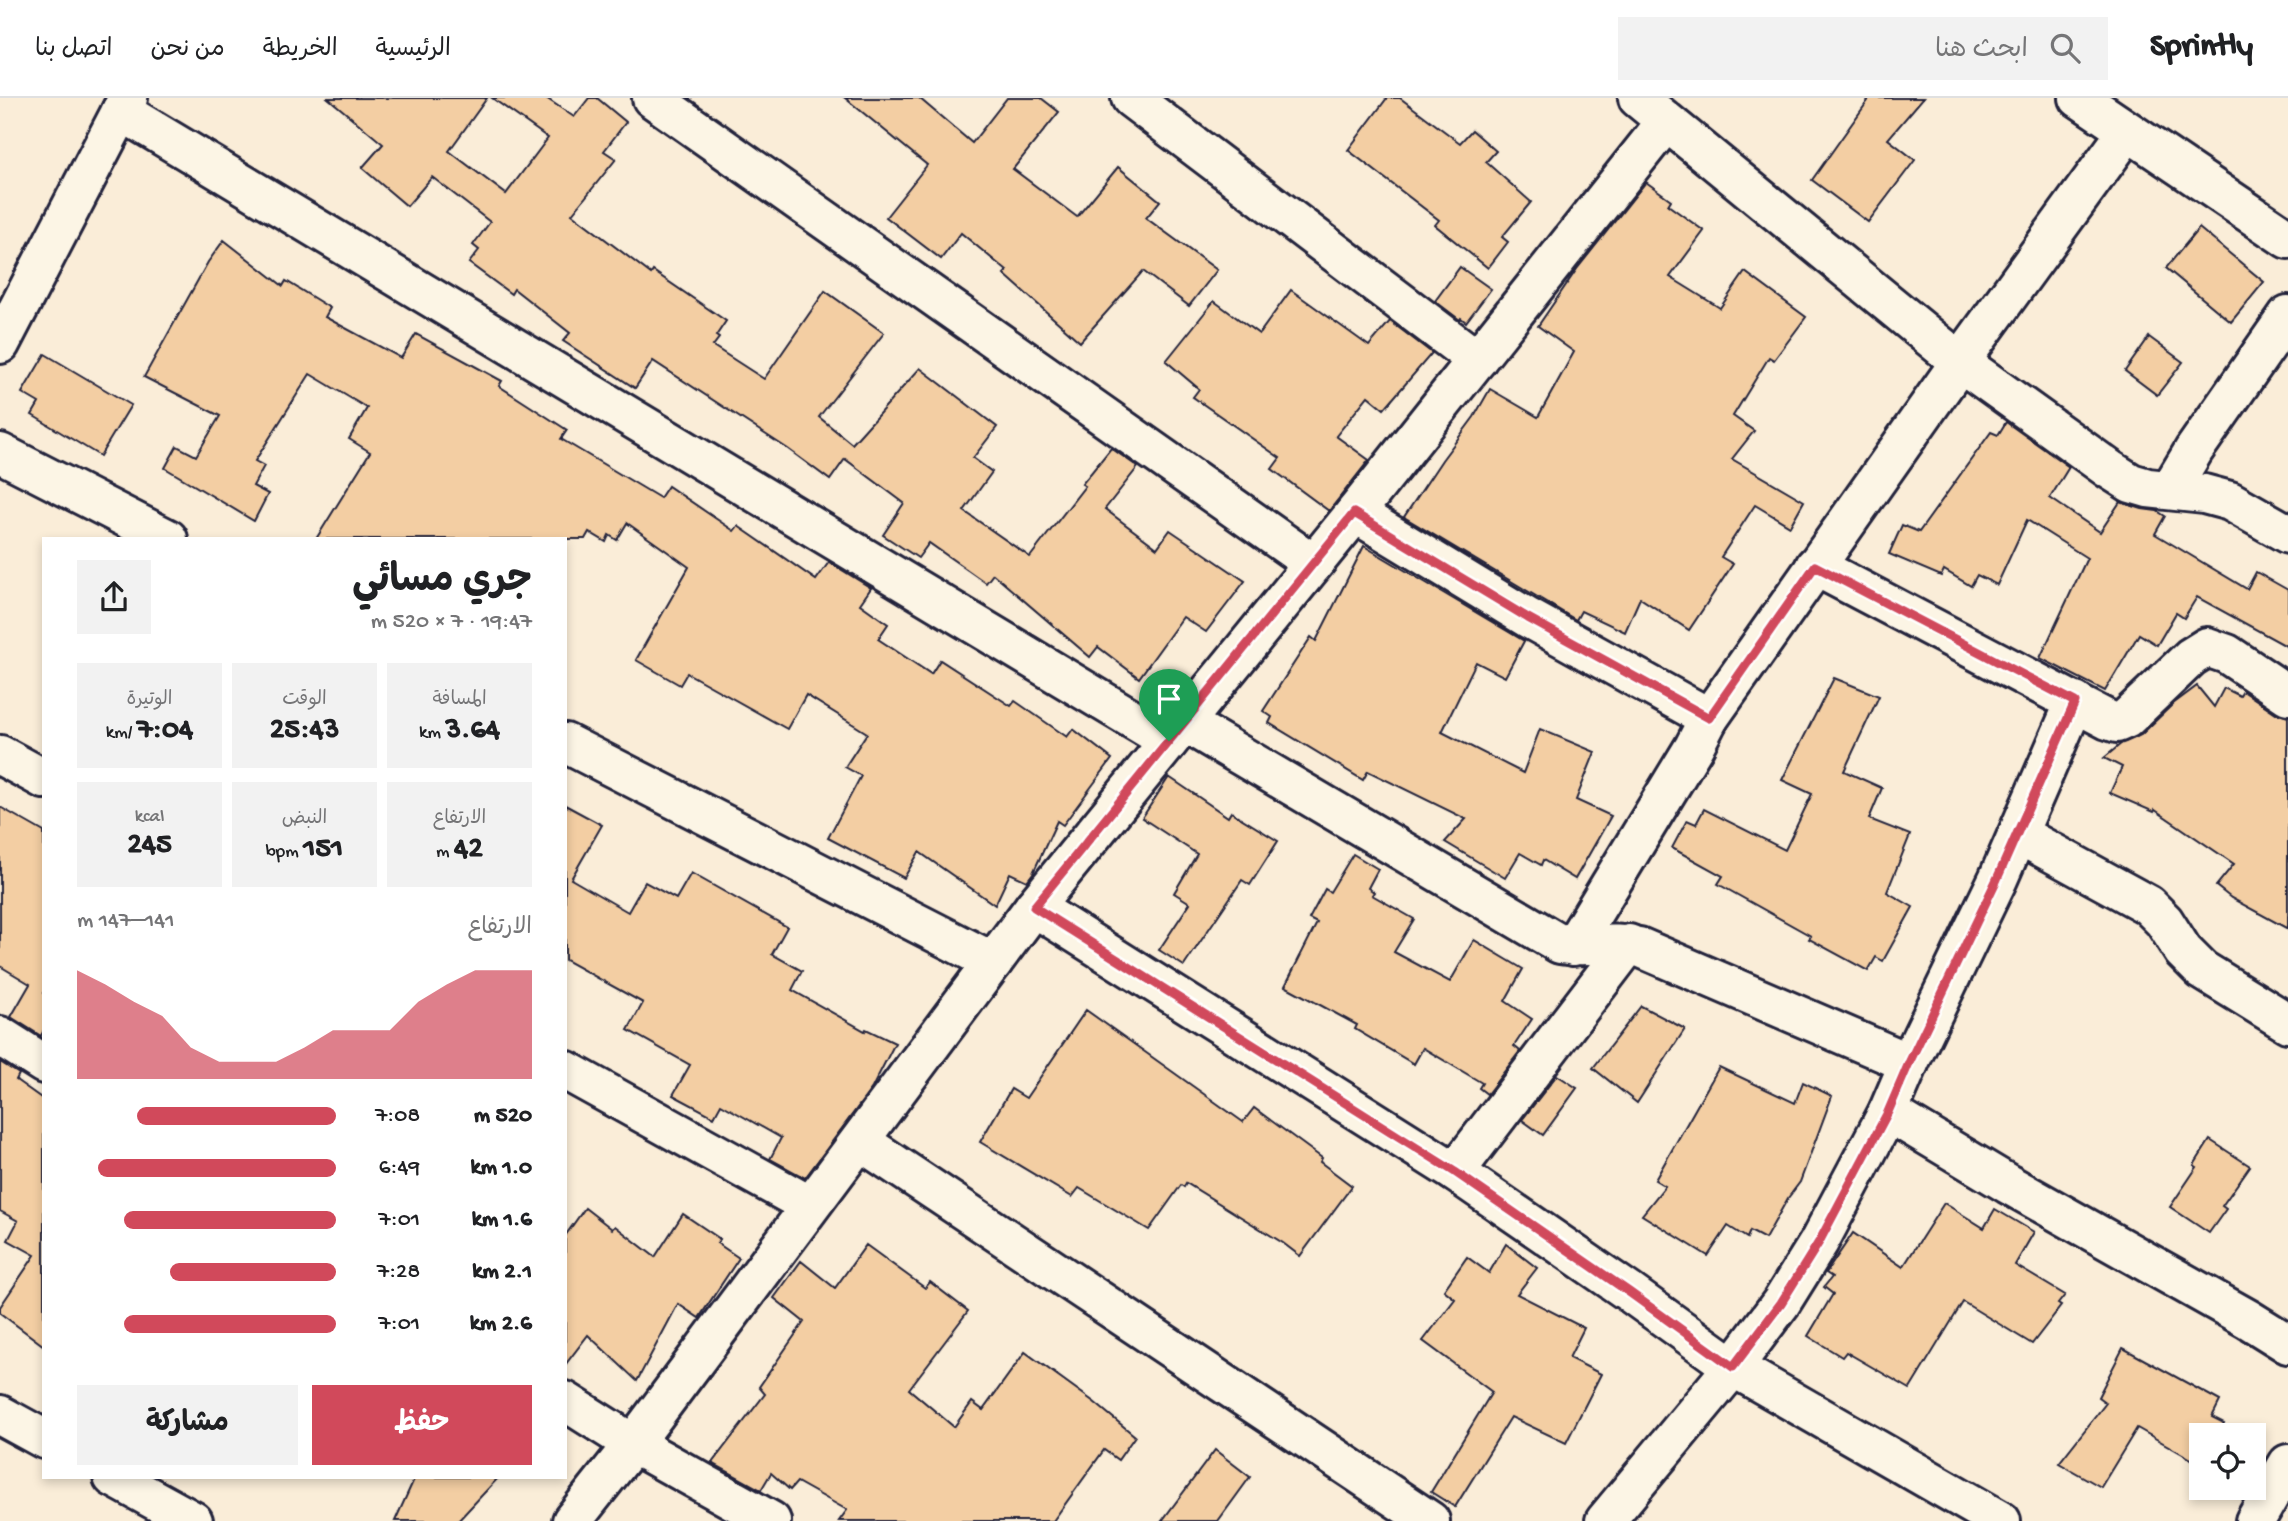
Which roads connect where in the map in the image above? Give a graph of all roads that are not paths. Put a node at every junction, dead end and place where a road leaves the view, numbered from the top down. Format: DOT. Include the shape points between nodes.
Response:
graph roads {
  1 [pos="652,98"];
  2 [pos="1131,98"];
  3 [pos="2079,98"];
  4 [pos="125,105"];
  5 [pos="1652,110"];
  6 [pos="2127,132"];
  7 [pos="2288,239"];
  8 [pos="2288,316"];
  9 [pos="0,344"];
  10 [pos="1477,360"];
  11 [pos="1960,362"];
  12 [pos="0,453"];
  13 [pos="2170,490"];
  14 [pos="1354,513"];
  15 [pos="2288,534"];
  16 [pos="164,537"];
  17 [pos="1312,563"];
  18 [pos="1815,566"];
  19 [pos="2288,695"];
  20 [pos="2075,702"];
  21 [pos="1709,718"];
  22 [pos="1176,732"];
  23 [pos="567,744"];
  24 [pos="0,755"];
  25 [pos="42,778"];
  26 [pos="2018,834"];
  27 [pos="1034,907"];
  28 [pos="1629,944"];
  29 [pos="1573,946"];
  30 [pos="993,962"];
  31 [pos="2288,1023"];
  32 [pos="0,1036"];
  33 [pos="42,1063"];
  34 [pos="1909,1063"];
  35 [pos="567,1071"];
  36 [pos="1888,1112"];
  37 [pos="860,1141"];
  38 [pos="1455,1172"];
  39 [pos="809,1205"];
  40 [pos="2288,1344"];
  41 [pos="1733,1367"];
  42 [pos="567,1402"];
  43 [pos="0,1415"];
  44 [pos="42,1438"];
  45 [pos="632,1444"];
  46 [pos="2288,1464"];
  47 [pos="117,1479"];
  48 [pos="193,1521"];
  49 [pos="572,1521"];
  50 [pos="771,1521"];
  51 [pos="1430,1521"];
  52 [pos="1605,1521"];
  53 [pos="2001,1521"];
  54 [pos="2255,1521"];
  1 -- 17 [label="street"];
  2 -- 10 [label="street"];
  3 -- 6 [label="street"];
  4 -- 9 [label="street"];
  4 -- 22 [label="street"];
  5 -- 10 [label="street"];
  5 -- 11 [label="street"];
  6 -- 7 [label="street"];
  6 -- 11 [label="street"];
  8 -- 13 [label="street"];
  10 -- 14 [label="street"];
  11 -- 13 [label="street" via="2120,476 2148,488"];
  11 -- 18 [label="street"];
  12 -- 16 [label="street"];
  13 -- 15 [label="street" via="2230,501"];
  14 -- 17 [label="street"];
  14 -- 21 [label="street" via="1528,618"];
  17 -- 22 [label="street"];
  18 -- 20 [label="street"];
  18 -- 21 [label="street"];
  19 -- 20 [label="street" via="2227,654 2207,647 2198,650 2117,723"];
  20 -- 26 [label="street"];
  21 -- 29 [label="street"];
  22 -- 27 [label="street"];
  22 -- 29 [label="street" via="1560,944"];
  23 -- 30 [label="street"];
  24 -- 25 [label="street"];
  26 -- 31 [label="street" via="2148,905 2202,970"];
  26 -- 34 [label="street"];
  27 -- 30 [label="street"];
  27 -- 38 [label="street"];
  28 -- 29 [label="street"];
  28 -- 34 [label="street"];
  28 -- 38 [label="street"];
  30 -- 37 [label="street"];
  32 -- 33 [label="street"];
  34 -- 36 [label="street"];
  35 -- 39 [label="street"];
  36 -- 40 [label="street"];
  36 -- 41 [label="street" via="1819,1242"];
  37 -- 39 [label="street"];
  37 -- 51 [label="street"];
  38 -- 41 [label="street"];
  39 -- 45 [label="street"];
  41 -- 52 [label="street"];
  41 -- 53 [label="street"];
  42 -- 45 [label="street"];
  43 -- 44 [label="street"];
  45 -- 49 [label="street"];
  45 -- 50 [label="street"];
  46 -- 54 [label="street"];
  47 -- 48 [label="street"];
}
